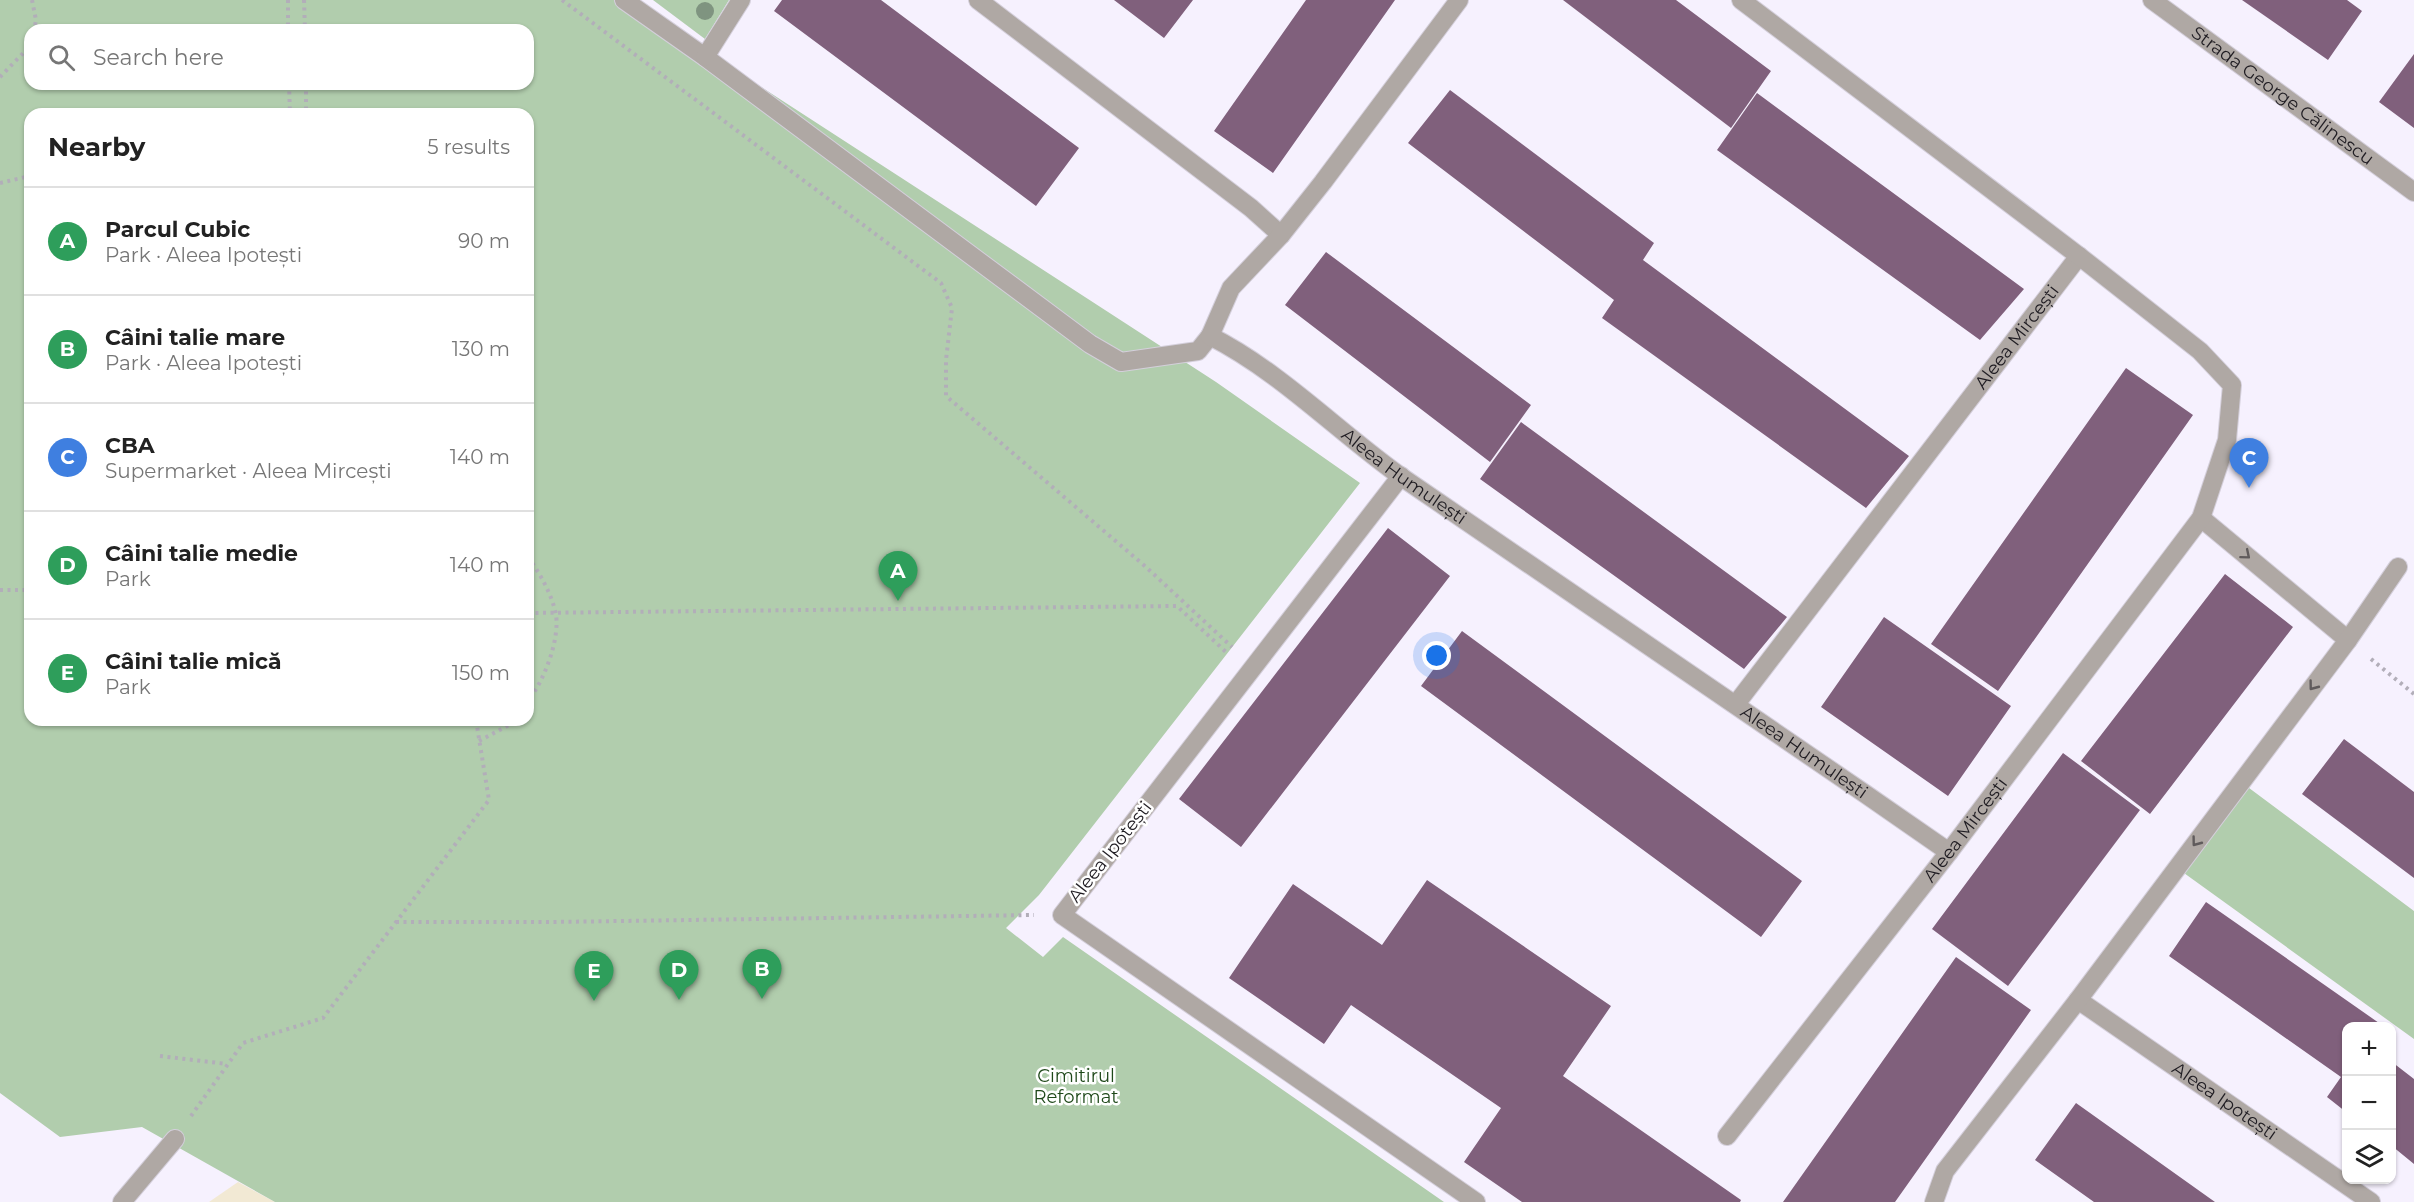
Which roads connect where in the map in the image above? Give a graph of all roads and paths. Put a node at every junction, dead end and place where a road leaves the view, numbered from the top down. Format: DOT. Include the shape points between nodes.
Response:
graph roads {
  1 [pos="32,0"];
  2 [pos="288,0"];
  3 [pos="304,0"];
  4 [pos="562,0"];
  5 [pos="624,0"];
  6 [pos="741,0"];
  7 [pos="978,0"];
  8 [pos="1460,0"];
  9 [pos="1741,0"];
  10 [pos="2152,0"];
  11 [pos="35,24"];
  12 [pos="288,24"];
  13 [pos="305,24"];
  14 [pos="24,52"];
  15 [pos="705,57"];
  16 [pos="0,77"];
  17 [pos="289,90"];
  18 [pos="306,90"];
  19 [pos="290,108"];
  20 [pos="306,108"];
  21 [pos="24,177"];
  22 [pos="0,183"];
  23 [pos="2414,192"];
  24 [pos="1281,235"];
  25 [pos="2079,256"];
  26 [pos="1210,336"];
  27 [pos="1401,476"];
  28 [pos="2200,518"];
  29 [pos="534,565"];
  30 [pos="2398,567"];
  31 [pos="0,590"];
  32 [pos="24,590"];
  33 [pos="556,612"];
  34 [pos="534,613"];
  35 [pos="2348,640"];
  36 [pos="1251,670"];
  37 [pos="534,694"];
  38 [pos="2414,694"];
  39 [pos="1736,704"];
  40 [pos="477,726"];
  41 [pos="505,726"];
  42 [pos="479,741"];
  43 [pos="1949,852"];
  44 [pos="1062,915"];
  45 [pos="396,922"];
  46 [pos="2078,1000"];
  47 [pos="160,1056"];
  48 [pos="227,1064"];
  49 [pos="1727,1136"];
  50 [pos="175,1139"];
  51 [pos="122,1202"];
  52 [pos="1476,1202"];
  53 [pos="1934,1202"];
  54 [pos="2371,1202"];
  1 -- 11 [label="path"];
  2 -- 12 [label="path"];
  3 -- 13 [label="path"];
  4 -- 36 [label="path" via="940,283 952,308 946,396 1146,567"];
  5 -- 15 [label="street"];
  6 -- 15 [label="street"];
  7 -- 24 [label="street"];
  8 -- 24 [label="street"];
  9 -- 25 [label="street, Aleea Mircești"];
  10 -- 23 [label="street, Strada George Călinescu"];
  14 -- 16 [label="path"];
  15 -- 26 [label="street" via="1090,344 1121,362 1198,351"];
  17 -- 19 [label="path"];
  18 -- 20 [label="path"];
  21 -- 22 [label="path"];
  24 -- 26 [label="street" via="1231,288"];
  25 -- 28 [label="street, Aleea Mircești" via="2200,351 2232,385 2227,440"];
  25 -- 39 [label="street, Aleea Mircești"];
  26 -- 27 [label="street, Aleea Humulești" via="1240,352"];
  27 -- 36 [label="street, Aleea Ipotești"];
  27 -- 39 [label="street, Aleea Humulești"];
  28 -- 35 [label="street, one-way"];
  28 -- 43 [label="street, Aleea Mircești"];
  29 -- 33 [label="path"];
  30 -- 35 [label="street"];
  31 -- 32 [label="path"];
  33 -- 34 [label="path"];
  33 -- 36 [label="path" via="1177,606"];
  33 -- 37 [label="path" via="554,650"];
  35 -- 38 [label="path"];
  35 -- 46 [label="street, one-way"];
  36 -- 44 [label="street, Aleea Ipotești"];
  39 -- 43 [label="street, Aleea Humulești"];
  40 -- 42 [label="path"];
  41 -- 42 [label="path"];
  42 -- 45 [label="path" via="489,800"];
  43 -- 49 [label="street, Aleea Mircești"];
  44 -- 45 [label="path"];
  44 -- 52 [label="street, Aleea Ipotești"];
  45 -- 48 [label="path" via="323,1018 243,1043"];
  46 -- 53 [label="street" via="1945,1171"];
  46 -- 54 [label="street, Aleea Ipotești"];
  47 -- 48 [label="path"];
  48 -- 50 [label="path"];
  50 -- 51 [label="street"];
}
